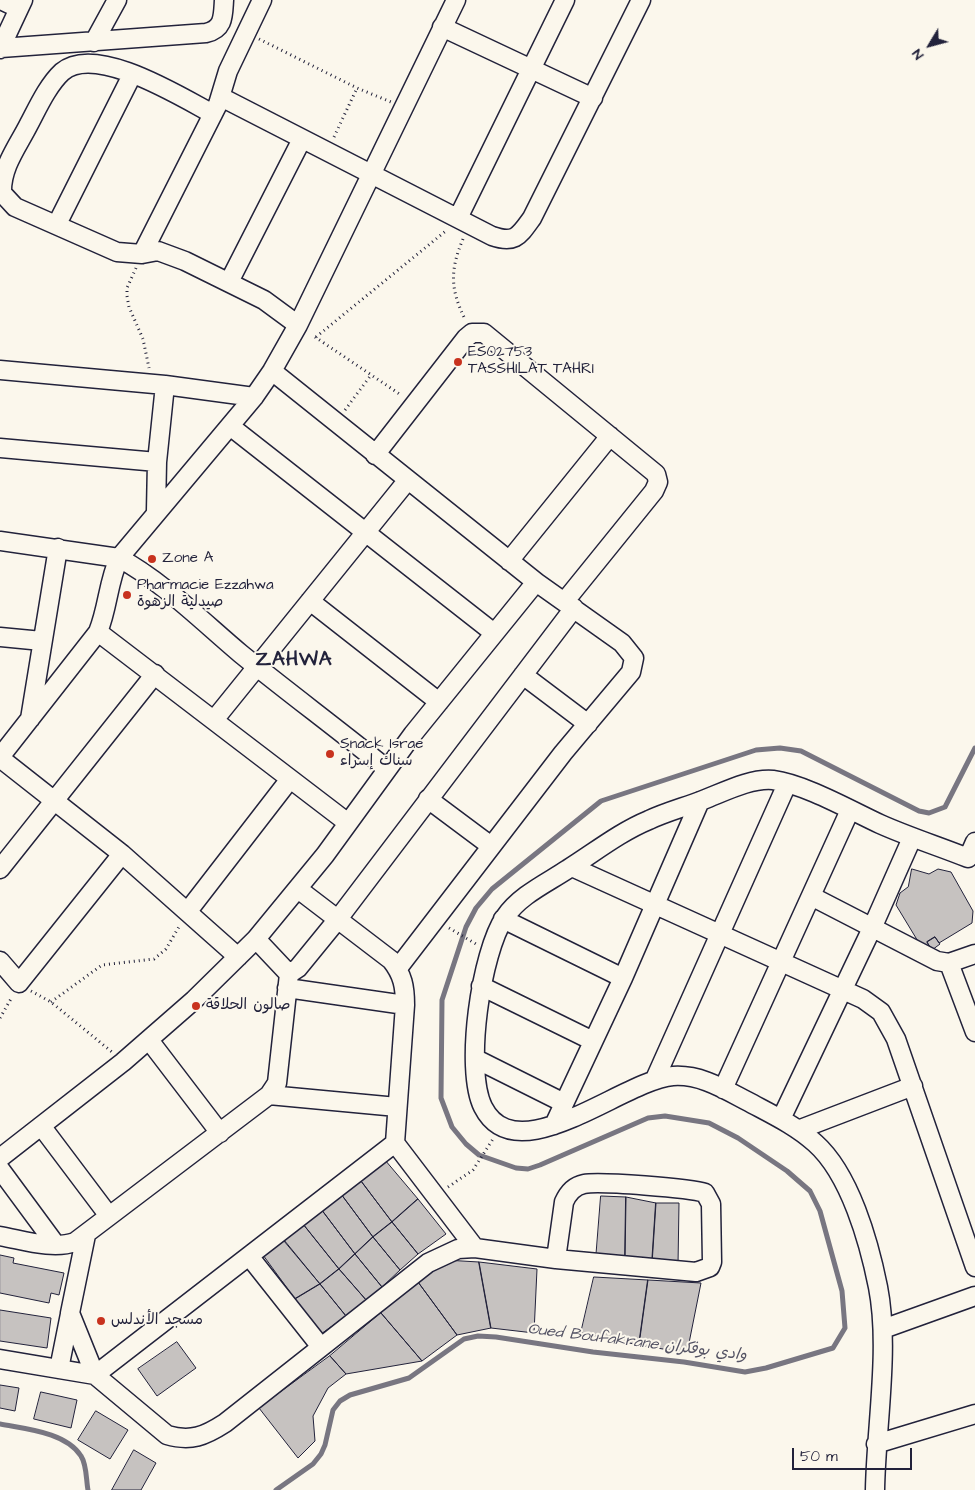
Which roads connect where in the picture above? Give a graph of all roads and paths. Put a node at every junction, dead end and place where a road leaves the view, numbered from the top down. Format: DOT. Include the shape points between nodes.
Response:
graph roads {
  1 [pos="1,0"];
  2 [pos="117,0"];
  3 [pos="224,0"];
  4 [pos="262,0"];
  5 [pos="456,0"];
  6 [pos="565,0"];
  7 [pos="641,0"];
  8 [pos="20,4"];
  9 [pos="442,26"];
  10 [pos="246,33"];
  11 [pos="94,42"];
  12 [pos="0,49"];
  13 [pos="531,68"];
  14 [pos="132,75"];
  15 [pos="357,88"];
  16 [pos="221,97"];
  17 [pos="592,98"];
  18 [pos="403,107"];
  19 [pos="213,114"];
  20 [pos="302,138"];
  21 [pos="327,152"];
  22 [pos="372,173"];
  23 [pos="463,221"];
  24 [pos="57,224"];
  25 [pos="142,254"];
  26 [pos="229,282"];
  27 [pos="298,325"];
  28 [pos="472,333"];
  29 [pos="316,337"];
  30 [pos="0,370"];
  31 [pos="272,371"];
  32 [pos="371,375"];
  33 [pos="158,384"];
  34 [pos="254,397"];
  35 [pos="414,404"];
  36 [pos="336,422"];
  37 [pos="230,426"];
  38 [pos="610,436"];
  39 [pos="0,448"];
  40 [pos="375,455"];
  41 [pos="157,462"];
  42 [pos="407,481"];
  43 [pos="156,511"];
  44 [pos="366,534"];
  45 [pos="0,541"];
  46 [pos="58,548"];
  47 [pos="119,558"];
  48 [pos="509,561"];
  49 [pos="536,582"];
  50 [pos="310,601"];
  51 [pos="569,605"];
  52 [pos="98,632"];
  53 [pos="494,634"];
  54 [pos="0,637"];
  55 [pos="42,641"];
  56 [pos="258,667"];
  57 [pos="155,674"];
  58 [pos="523,675"];
  59 [pos="439,702"];
  60 [pos="30,719"];
  61 [pos="214,720"];
  62 [pos="588,724"];
  63 [pos="0,758"];
  64 [pos="387,769"];
  65 [pos="290,780"];
  66 [pos="787,784"];
  67 [pos="428,799"];
  68 [pos="54,801"];
  69 [pos="700,801"];
  70 [pos="850,810"];
  71 [pos="348,823"];
  72 [pos="912,838"];
  73 [pos="975,842"];
  74 [pos="490,846"];
  75 [pos="122,854"];
  76 [pos="971,859"];
  77 [pos="572,867"];
  78 [pos="0,869"];
  79 [pos="298,889"];
  80 [pos="811,896"];
  81 [pos="656,906"];
  82 [pos="188,911"];
  83 [pos="338,919"];
  84 [pos="503,919"];
  85 [pos="873,926"];
  86 [pos="450,929"];
  87 [pos="719,933"];
  88 [pos="256,939"];
  89 [pos="469,940"];
  90 [pos="974,956"];
  91 [pos="238,957"];
  92 [pos="0,961"];
  93 [pos="782,962"];
  94 [pos="949,963"];
  95 [pos="398,968"];
  96 [pos="623,978"];
  97 [pos="288,981"];
  98 [pos="19,983"];
  99 [pos="481,986"];
  100 [pos="842,989"];
  101 [pos="51,1002"];
  102 [pos="405,1005"];
  103 [pos="0,1018"];
  104 [pos="975,1032"];
  105 [pos="149,1040"];
  106 [pos="593,1041"];
  107 [pos="476,1059"];
  108 [pos="124,1062"];
  109 [pos="656,1079"];
  110 [pos="913,1086"];
  111 [pos="723,1089"];
  112 [pos="269,1095"];
  113 [pos="564,1102"];
  114 [pos="397,1106"];
  115 [pos="781,1119"];
  116 [pos="554,1125"];
  117 [pos="42,1127"];
  118 [pos="798,1130"];
  119 [pos="220,1133"];
  120 [pos="492,1141"];
  121 [pos="395,1143"];
  122 [pos="0,1158"];
  123 [pos="0,1170"];
  124 [pos="436,1196"];
  125 [pos="109,1216"];
  126 [pos="86,1235"];
  127 [pos="0,1236"];
  128 [pos="56,1245"];
  129 [pos="475,1248"];
  130 [pos="249,1256"];
  131 [pos="556,1259"];
  132 [pos="975,1267"];
  133 [pos="975,1296"];
  134 [pos="70,1313"];
  135 [pos="882,1329"];
  136 [pos="321,1347"];
  137 [pos="0,1359"];
  138 [pos="59,1369"];
  139 [pos="94,1375"];
  140 [pos="975,1414"];
  141 [pos="876,1444"];
  142 [pos="875,1490"];
  1 -- 8 [label="street"];
  2 -- 11 [label="street"];
  3 -- 11 [label="street" via="222,23 213,31"];
  4 -- 10 [label="street"];
  5 -- 9 [label="street"];
  6 -- 13 [label="street"];
  7 -- 17 [label="street"];
  8 -- 12 [label="street"];
  9 -- 13 [label="street"];
  9 -- 18 [label="street"];
  10 -- 15 [label="path"];
  10 -- 16 [label="street" via="228,71"];
  11 -- 12 [label="street"];
  13 -- 17 [label="street"];
  13 -- 23 [label="street"];
  14 -- 19 [label="street" via="163,87"];
  14 -- 24 [label="street"];
  14 -- 24 [label="street" via="96,64 73,66 63,71 34,114 4,172 2,193 15,206"];
  15 -- 18 [label="path"];
  15 -- 21 [label="path"];
  16 -- 19 [label="street"];
  16 -- 20 [label="street"];
  17 -- 23 [label="street" via="532,218 518,236 502,240"];
  18 -- 22 [label="street"];
  19 -- 25 [label="street"];
  20 -- 21 [label="street"];
  20 -- 26 [label="street"];
  21 -- 22 [label="street"];
  22 -- 23 [label="street"];
  22 -- 27 [label="street"];
  23 -- 28 [label="path" via="452,283"];
  23 -- 29 [label="path"];
  24 -- 25 [label="street" via="117,252"];
  25 -- 26 [label="street" via="165,254"];
  25 -- 33 [label="path" via="127,296"];
  26 -- 27 [label="street" via="264,300"];
  27 -- 29 [label="path"];
  27 -- 31 [label="street"];
  28 -- 35 [label="street"];
  28 -- 38 [label="street" via="484,333"];
  29 -- 32 [label="path"];
  30 -- 33 [label="street"];
  31 -- 34 [label="street"];
  31 -- 36 [label="street"];
  32 -- 35 [label="path"];
  32 -- 36 [label="path"];
  33 -- 34 [label="street"];
  33 -- 41 [label="street"];
  34 -- 37 [label="street"];
  35 -- 40 [label="street"];
  36 -- 40 [label="street"];
  37 -- 43 [label="street"];
  37 -- 44 [label="street"];
  38 -- 48 [label="street"];
  38 -- 51 [label="street" via="653,470 658,482"];
  39 -- 41 [label="street"];
  40 -- 42 [label="street"];
  41 -- 43 [label="street"];
  42 -- 44 [label="street"];
  42 -- 48 [label="street"];
  43 -- 47 [label="street"];
  44 -- 50 [label="street"];
  44 -- 53 [label="street"];
  45 -- 46 [label="street"];
  46 -- 47 [label="street"];
  46 -- 55 [label="street"];
  47 -- 52 [label="street"];
  47 -- 56 [label="street" via="155,582"];
  48 -- 49 [label="street"];
  49 -- 51 [label="street"];
  49 -- 53 [label="street"];
  50 -- 56 [label="street"];
  50 -- 59 [label="street"];
  51 -- 58 [label="street"];
  51 -- 62 [label="street" via="622,643 634,658 631,672"];
  52 -- 57 [label="street"];
  52 -- 60 [label="street"];
  53 -- 59 [label="street"];
  54 -- 55 [label="street"];
  55 -- 60 [label="street"];
  56 -- 61 [label="street"];
  56 -- 64 [label="street"];
  57 -- 61 [label="street"];
  57 -- 68 [label="street"];
  58 -- 62 [label="street"];
  58 -- 67 [label="street"];
  59 -- 64 [label="street"];
  60 -- 63 [label="street"];
  61 -- 65 [label="street"];
  62 -- 74 [label="street"];
  63 -- 68 [label="street"];
  64 -- 71 [label="street"];
  65 -- 71 [label="street"];
  65 -- 82 [label="street"];
  66 -- 69 [label="street" via="762,780"];
  66 -- 70 [label="street"];
  66 -- 87 [label="street"];
  67 -- 74 [label="street"];
  67 -- 83 [label="street"];
  68 -- 75 [label="street"];
  68 -- 78 [label="street"];
  69 -- 77 [label="street" via="647,820"];
  69 -- 81 [label="street"];
  70 -- 72 [label="street"];
  70 -- 80 [label="street"];
  71 -- 79 [label="street"];
  72 -- 76 [label="street"];
  72 -- 85 [label="street"];
  73 -- 76 [label="street"];
  74 -- 95 [label="street"];
  75 -- 82 [label="street"];
  75 -- 98 [label="street"];
  77 -- 81 [label="street"];
  77 -- 84 [label="street" via="518,902"];
  79 -- 83 [label="street"];
  79 -- 88 [label="street"];
  80 -- 85 [label="street"];
  80 -- 93 [label="street"];
  81 -- 87 [label="street"];
  81 -- 96 [label="street"];
  82 -- 91 [label="street"];
  82 -- 101 [label="path" via="159,956 149,961 102,966"];
  83 -- 95 [label="street"];
  83 -- 97 [label="street"];
  84 -- 96 [label="street"];
  84 -- 99 [label="street" via="489,950"];
  85 -- 94 [label="street" via="937,961"];
  85 -- 100 [label="street"];
  86 -- 89 [label="path"];
  87 -- 93 [label="street"];
  87 -- 109 [label="street"];
  88 -- 91 [label="street"];
  88 -- 97 [label="street"];
  90 -- 94 [label="street"];
  91 -- 105 [label="street"];
  92 -- 98 [label="street"];
  93 -- 100 [label="street"];
  93 -- 111 [label="street"];
  94 -- 104 [label="street"];
  95 -- 102 [label="street" via="405,986"];
  96 -- 106 [label="street"];
  97 -- 102 [label="street"];
  97 -- 112 [label="street" via="277,1083"];
  98 -- 101 [label="path"];
  98 -- 103 [label="path"];
  99 -- 106 [label="street"];
  99 -- 107 [label="street"];
  100 -- 110 [label="street" via="881,1012 896,1039"];
  100 -- 115 [label="street"];
  101 -- 108 [label="path"];
  102 -- 114 [label="street"];
  105 -- 108 [label="street"];
  105 -- 119 [label="street"];
  106 -- 113 [label="street"];
  107 -- 113 [label="street"];
  107 -- 116 [label="street" via="478,1092 492,1119 513,1131 537,1131"];
  108 -- 117 [label="street"];
  109 -- 111 [label="street" via="688,1077"];
  109 -- 116 [label="street"];
  110 -- 118 [label="street"];
  110 -- 132 [label="street"];
  111 -- 115 [label="street"];
  112 -- 114 [label="street"];
  112 -- 119 [label="street"];
  113 -- 116 [label="street"];
  114 -- 121 [label="street"];
  115 -- 118 [label="street"];
  117 -- 122 [label="street"];
  117 -- 125 [label="street"];
  118 -- 135 [label="street" via="829,1157 851,1198 878,1289"];
  119 -- 125 [label="street"];
  120 -- 124 [label="path" via="473,1170"];
  121 -- 124 [label="street"];
  121 -- 130 [label="street"];
  123 -- 128 [label="street"];
  124 -- 129 [label="street"];
  125 -- 126 [label="street"];
  126 -- 128 [label="street" via="75,1242"];
  126 -- 134 [label="street"];
  127 -- 128 [label="street"];
  129 -- 131 [label="street"];
  129 -- 136 [label="street" via="458,1249 428,1263"];
  130 -- 136 [label="street"];
  130 -- 139 [label="street"];
  131 -- 131 [label="street" via="703,1271 710,1267 713,1256 711,1204 705,1194 688,1189 578,1186 564,1202"];
  133 -- 135 [label="street"];
  134 -- 138 [label="street"];
  134 -- 139 [label="street"];
  135 -- 141 [label="street"];
  136 -- 139 [label="street" via="225,1423 194,1439 167,1435"];
  137 -- 138 [label="street"];
  138 -- 139 [label="street"];
  140 -- 141 [label="street"];
  141 -- 142 [label="street"];
}
